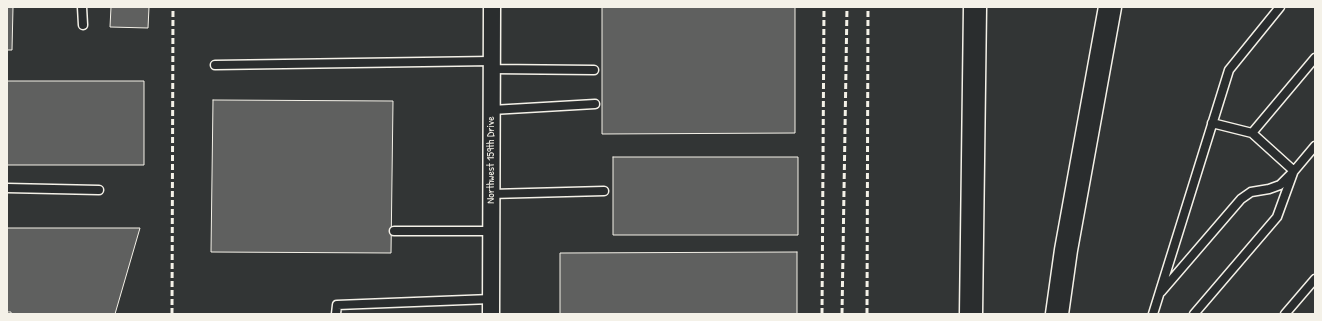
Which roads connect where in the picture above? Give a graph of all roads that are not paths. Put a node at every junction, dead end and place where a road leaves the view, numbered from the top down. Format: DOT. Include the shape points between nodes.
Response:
graph roads {
  1 [pos="82,7"];
  2 [pos="492,7"];
  3 [pos="975,7"];
  4 [pos="1110,7"];
  5 [pos="1280,7"];
  6 [pos="83,25"];
  7 [pos="1315,58"];
  8 [pos="215,64"];
  9 [pos="492,65"];
  10 [pos="594,70"];
  11 [pos="595,104"];
  12 [pos="492,110"];
  13 [pos="1212,123"];
  14 [pos="1252,134"];
  15 [pos="1315,146"];
  16 [pos="1294,171"];
  17 [pos="7,188"];
  18 [pos="99,190"];
  19 [pos="604,191"];
  20 [pos="492,194"];
  21 [pos="491,231"];
  22 [pos="394,232"];
  23 [pos="1315,279"];
  24 [pos="1160,294"];
  25 [pos="491,307"];
  26 [pos="336,314"];
  27 [pos="971,314"];
  28 [pos="1057,314"];
  29 [pos="1153,314"];
  30 [pos="1194,314"];
  31 [pos="1285,314"];
  1 -- 6 [label="lane"];
  2 -- 9 [label="street, Northwest 159th Drive"];
  3 -- 27 [label="main road"];
  4 -- 28 [label="main road" via="1066,250"];
  5 -- 13 [label="lane" via="1229,70"];
  7 -- 14 [label="lane"];
  8 -- 9 [label="lane"];
  9 -- 10 [label="lane"];
  9 -- 12 [label="street, Northwest 159th Drive"];
  11 -- 12 [label="lane"];
  12 -- 20 [label="street, Northwest 159th Drive"];
  13 -- 14 [label="lane"];
  13 -- 24 [label="lane"];
  14 -- 16 [label="lane"];
  15 -- 16 [label="lane"];
  16 -- 24 [label="lane" via="1280,185 1251,192 1241,199"];
  16 -- 30 [label="lane" via="1277,217"];
  17 -- 18 [label="lane"];
  19 -- 20 [label="lane"];
  20 -- 21 [label="street, Northwest 159th Drive"];
  21 -- 22 [label="lane"];
  21 -- 25 [label="street, Northwest 159th Drive"];
  23 -- 31 [label="lane"];
  24 -- 29 [label="lane"];
  25 -- 26 [label="lane" via="337,305"];
}
